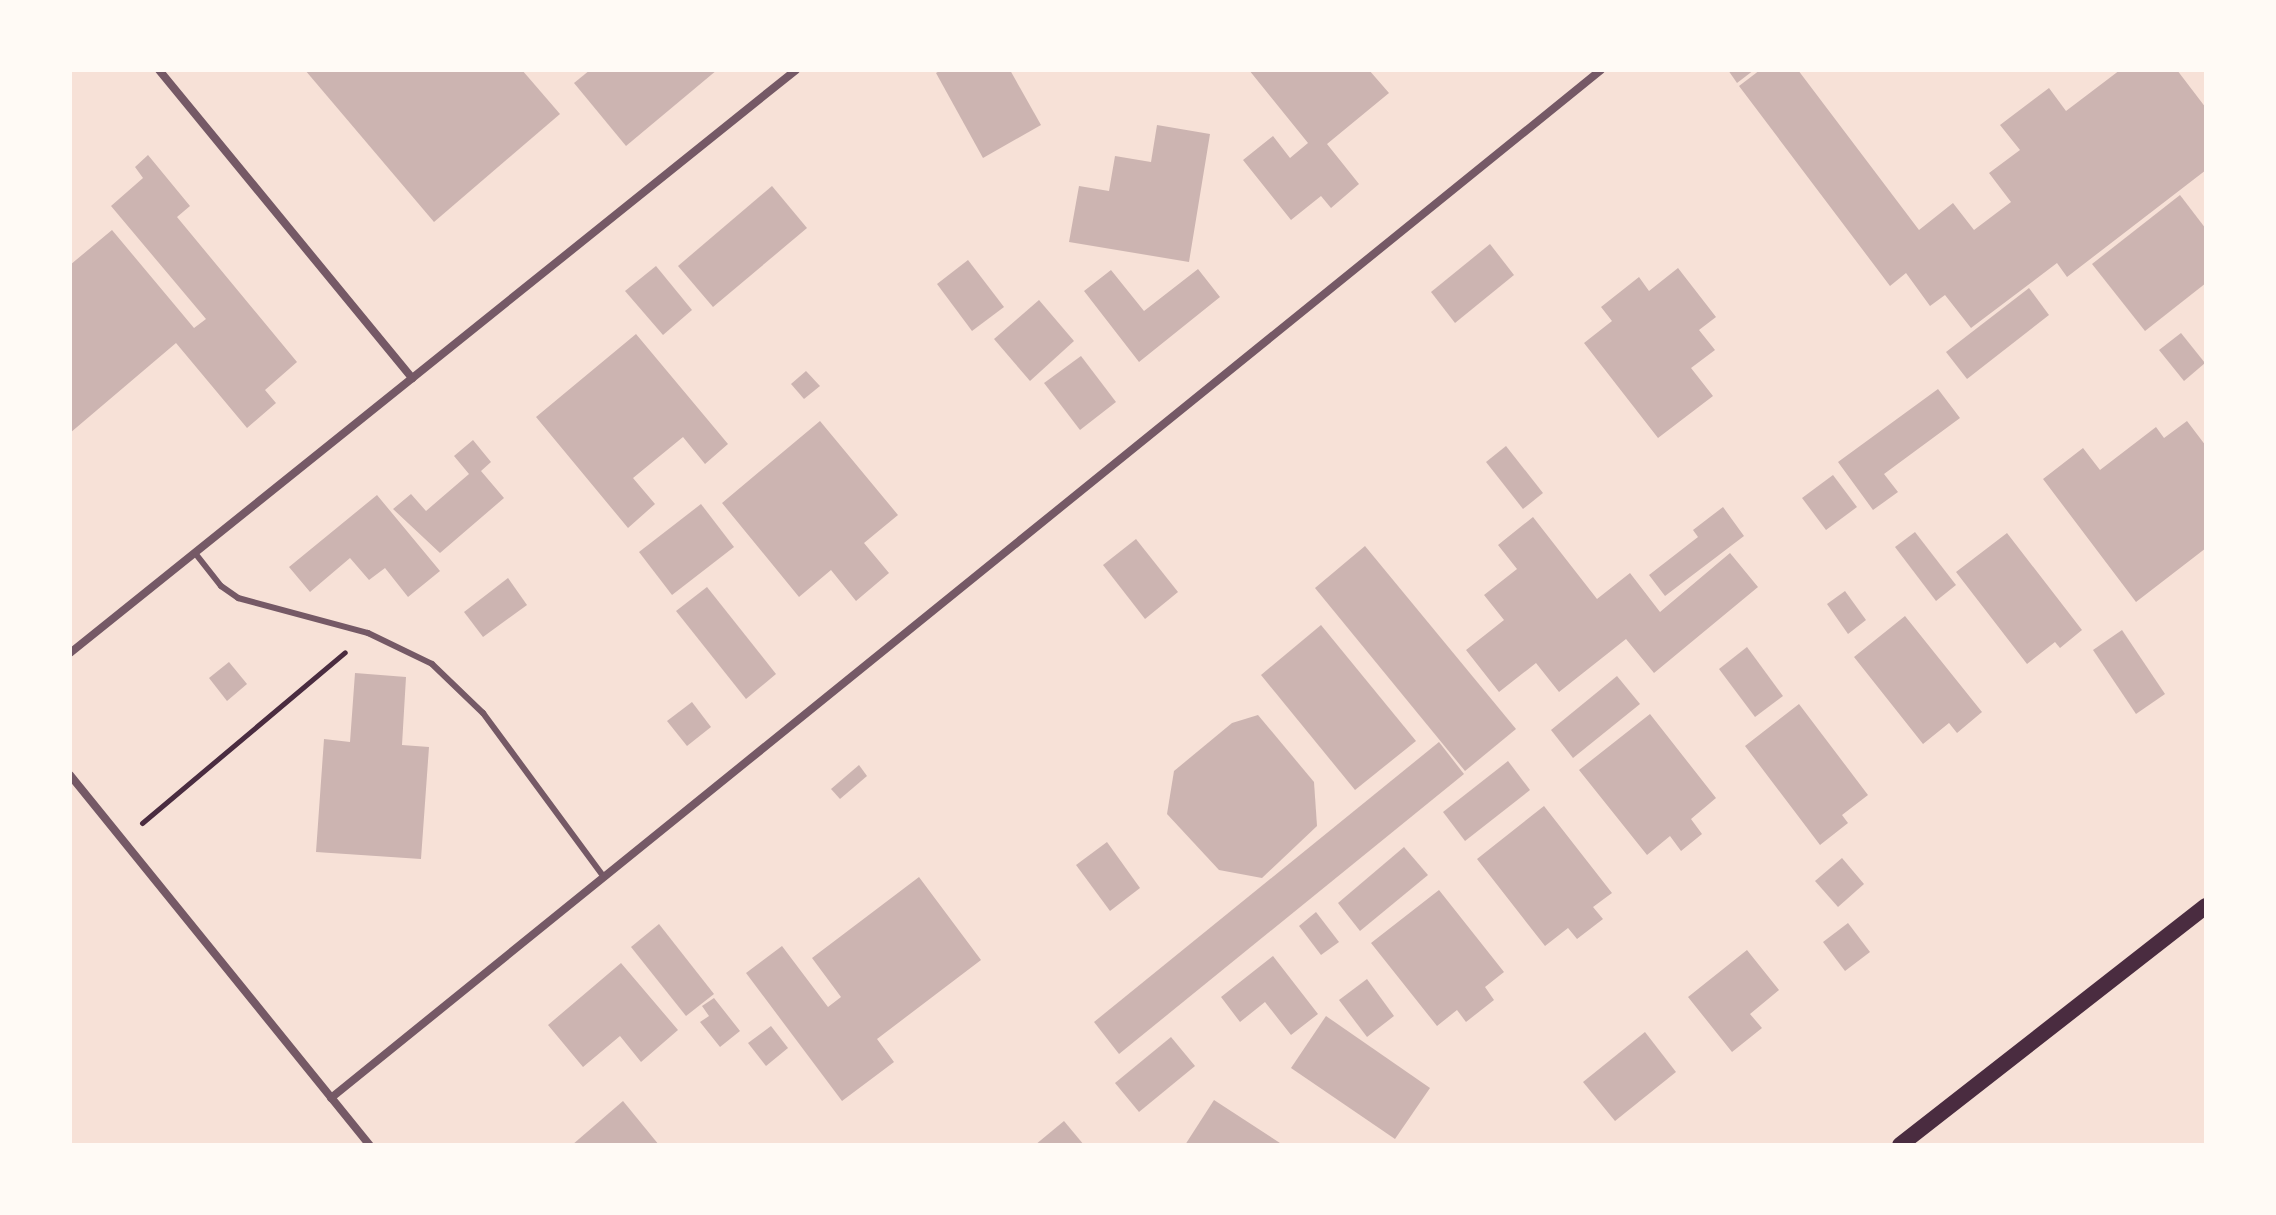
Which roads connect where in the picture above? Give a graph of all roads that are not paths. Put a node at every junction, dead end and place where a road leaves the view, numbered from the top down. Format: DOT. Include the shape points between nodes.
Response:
graph roads {
  1 [pos="159,70"];
  2 [pos="796,70"];
  3 [pos="1601,70"];
  4 [pos="412,378"];
  5 [pos="195,553"];
  6 [pos="70,653"];
  7 [pos="70,775"];
  8 [pos="604,877"];
  9 [pos="2206,906"];
  10 [pos="331,1098"];
  11 [pos="370,1145"];
  12 [pos="1900,1145"];
  1 -- 4 [label="street"];
  2 -- 4 [label="street"];
  3 -- 8 [label="street"];
  4 -- 5 [label="street"];
  5 -- 6 [label="street"];
  5 -- 8 [label="lane" via="221,586 238,598 368,633 432,664 460,687"];
  7 -- 10 [label="street"];
  8 -- 10 [label="street"];
  9 -- 12 [label="main road"];
  10 -- 11 [label="street"];
}
